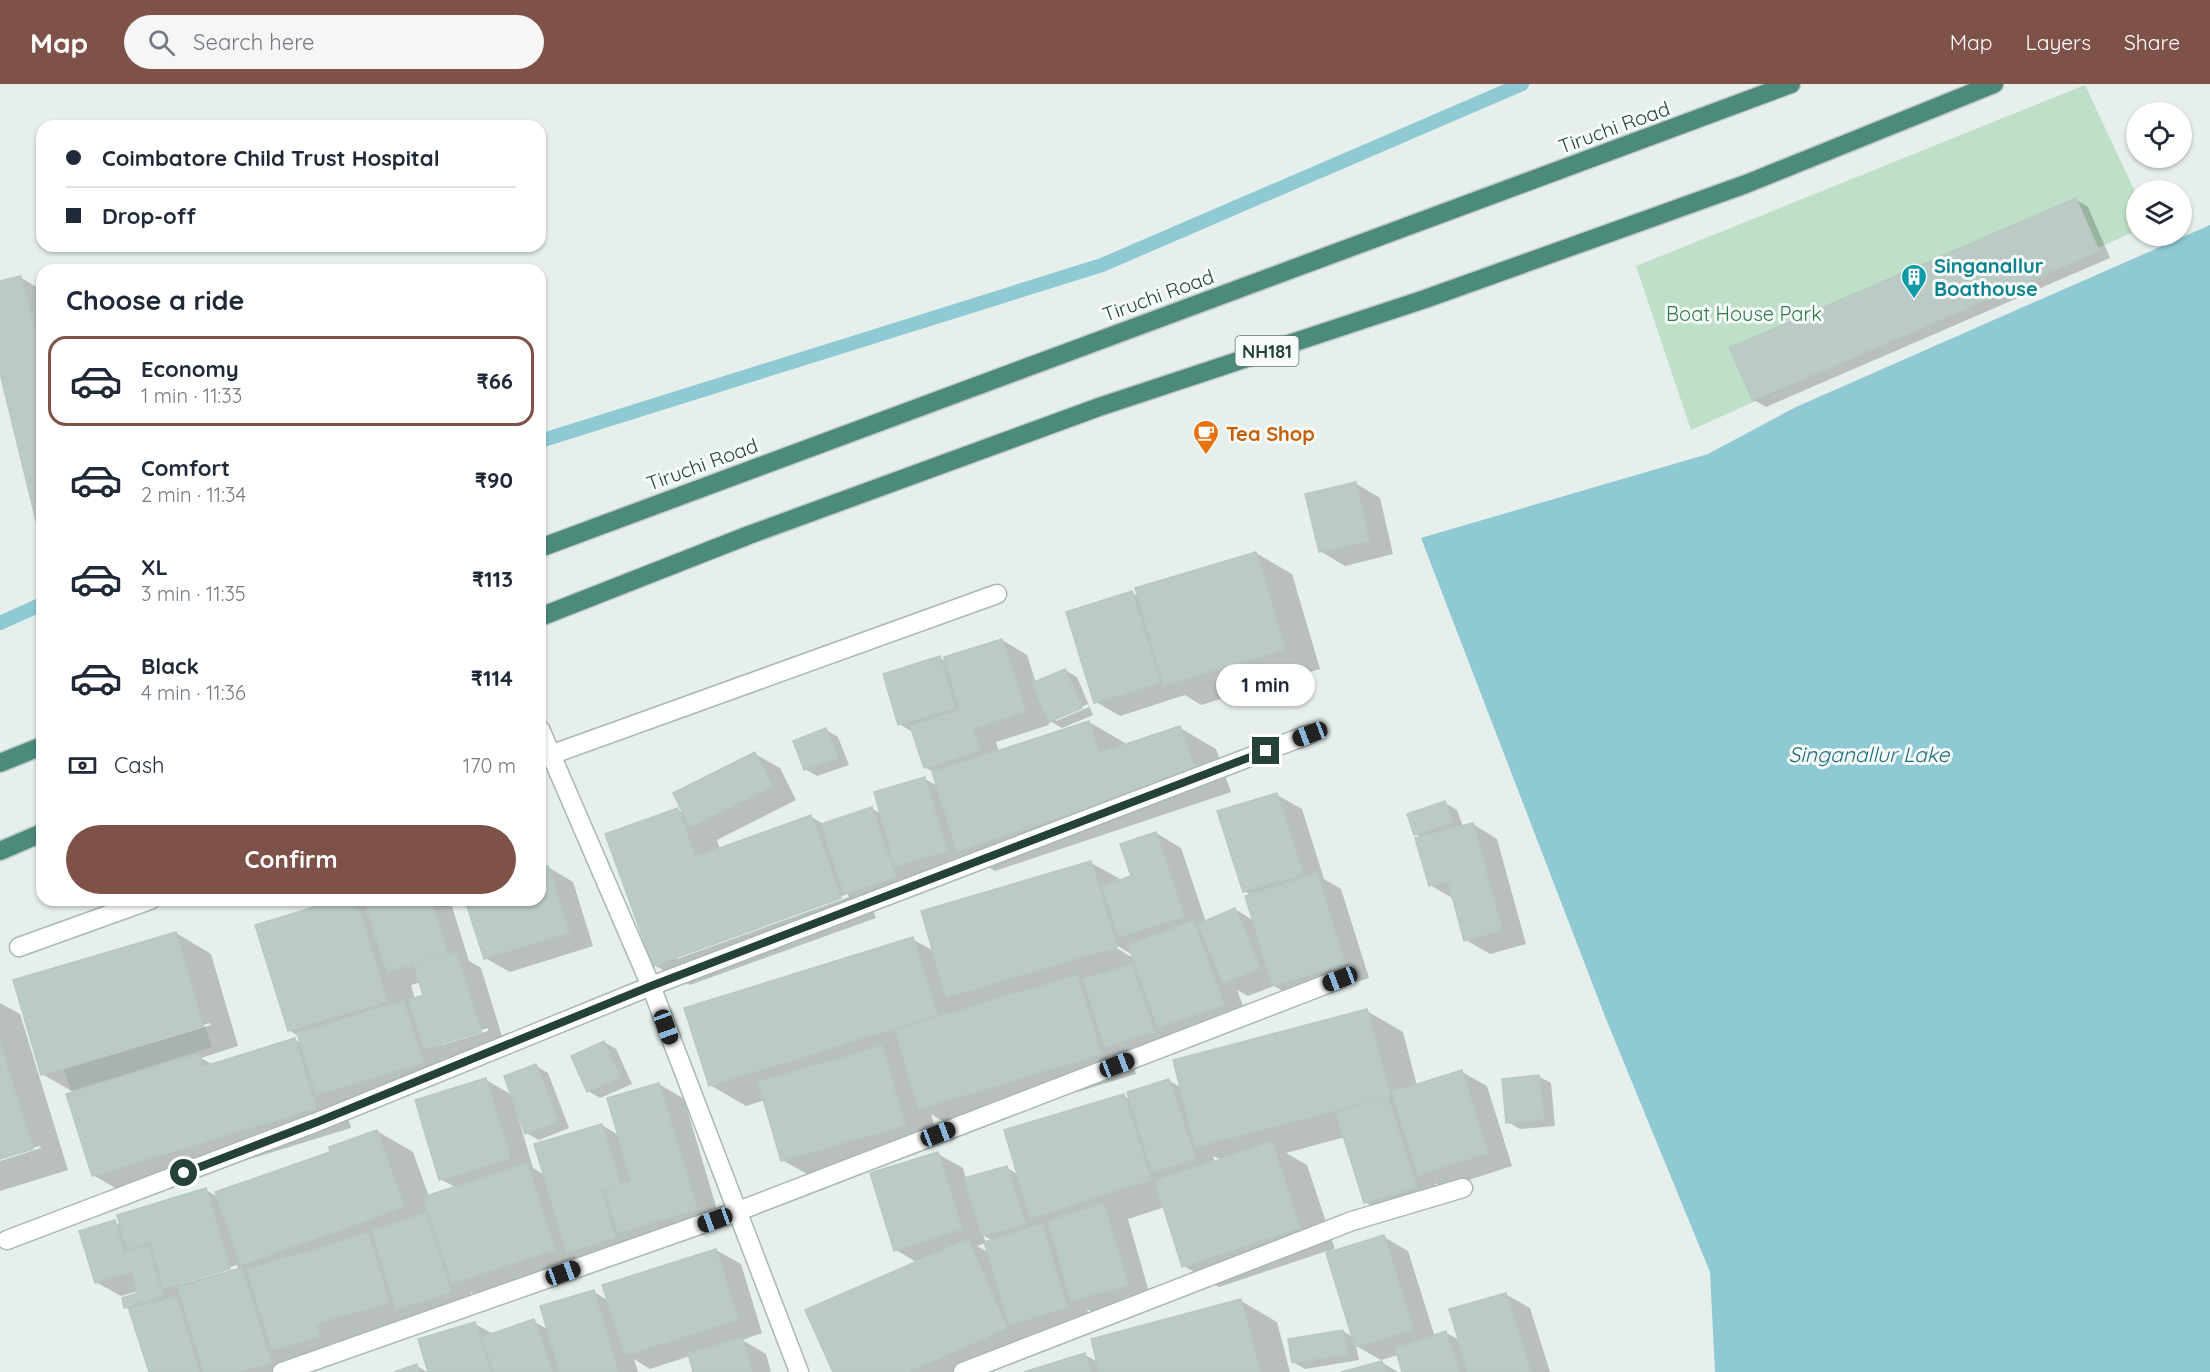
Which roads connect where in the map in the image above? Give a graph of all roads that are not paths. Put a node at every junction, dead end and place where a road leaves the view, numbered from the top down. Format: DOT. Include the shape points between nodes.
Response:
graph roads {
  1 [pos="1791,84"];
  2 [pos="1994,84"];
  3 [pos="546,546"];
  4 [pos="997,594"];
  5 [pos="546,615"];
  6 [pos="1310,734"];
  7 [pos="36,748"];
  8 [pos="546,757"];
  9 [pos="0,763"];
  10 [pos="36,836"];
  11 [pos="0,851"];
  12 [pos="133,906"];
  13 [pos="19,947"];
  14 [pos="1340,979"];
  15 [pos="651,986"];
  16 [pos="1463,1188"];
  17 [pos="736,1212"];
  18 [pos="7,1240"];
  19 [pos="282,1372"];
  20 [pos="799,1372"];
  21 [pos="963,1372"];
  1 -- 3 [label="highway, Tiruchi Road"];
  2 -- 5 [label="highway, NH181" via="1746,184 1425,299 1088,411 749,535"];
  4 -- 8 [label="street"];
  6 -- 15 [label="street"];
  7 -- 9 [label="highway"];
  8 -- 15 [label="street"];
  10 -- 11 [label="highway"];
  12 -- 13 [label="street"];
  14 -- 17 [label="street"];
  15 -- 17 [label="street"];
  15 -- 18 [label="street" via="317,1122"];
  16 -- 21 [label="street" via="1352,1221"];
  17 -- 19 [label="street"];
  17 -- 20 [label="street"];
}
